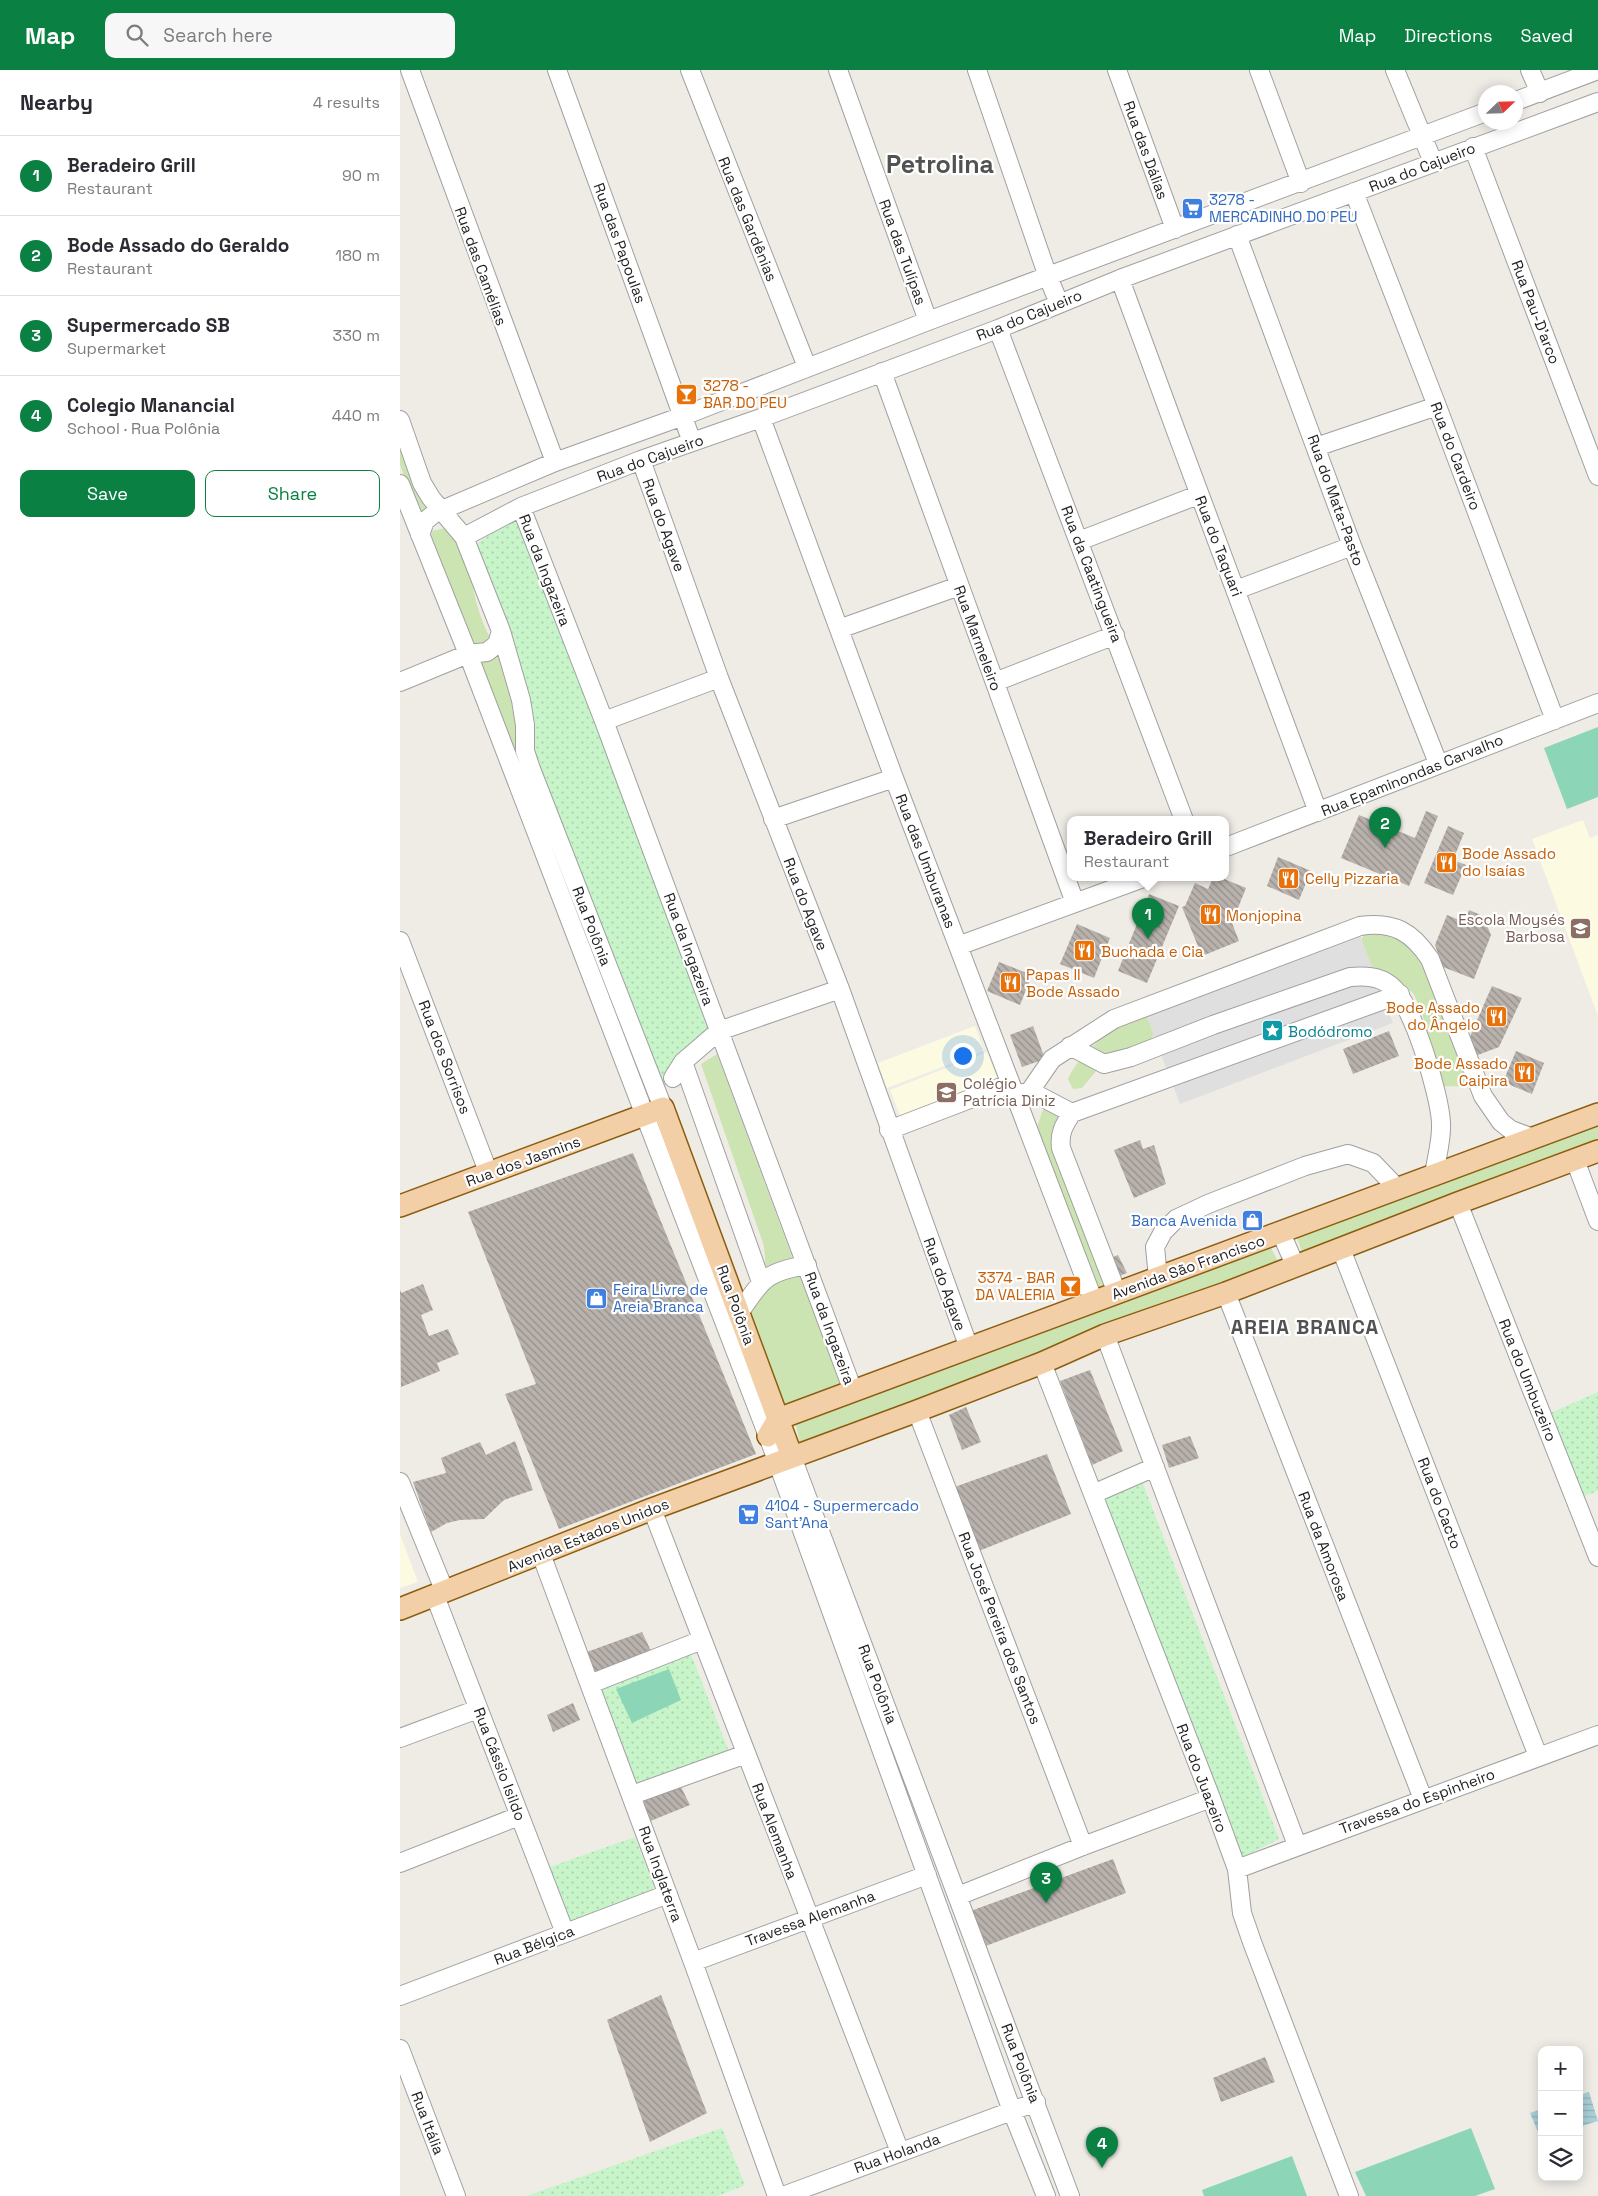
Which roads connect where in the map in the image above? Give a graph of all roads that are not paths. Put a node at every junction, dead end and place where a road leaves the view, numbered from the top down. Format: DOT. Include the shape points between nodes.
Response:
graph roads {
  1 [pos="410,70"];
  2 [pos="557,70"];
  3 [pos="690,70"];
  4 [pos="838,70"];
  5 [pos="977,70"];
  6 [pos="1117,70"];
  7 [pos="1259,70"];
  8 [pos="1396,70"];
  9 [pos="1530,70"];
  10 [pos="1598,70"];
  11 [pos="1540,93"];
  12 [pos="1523,99"];
  13 [pos="1597,106"];
  14 [pos="1478,115"];
  15 [pos="1422,134"];
  16 [pos="1473,148"];
  17 [pos="1433,162"];
  18 [pos="1301,182"];
  19 [pos="1354,192"];
  20 [pos="1175,229"];
  21 [pos="1237,235"];
  22 [pos="1048,277"];
  23 [pos="1120,279"];
  24 [pos="1060,303"];
  25 [pos="928,321"];
  26 [pos="998,329"];
  27 [pos="807,367"];
  28 [pos="882,372"];
  29 [pos="1437,406"];
  30 [pos="682,416"];
  31 [pos="761,418"];
  32 [pos="400,420"];
  33 [pos="692,442"];
  34 [pos="1316,447"];
  35 [pos="641,460"];
  36 [pos="555,462"];
  37 [pos="1598,476"];
  38 [pos="400,484"];
  39 [pos="1198,494"];
  40 [pos="522,507"];
  41 [pos="442,511"];
  42 [pos="420,535"];
  43 [pos="464,538"];
  44 [pos="1079,541"];
  45 [pos="1352,546"];
  46 [pos="959,586"];
  47 [pos="1236,590"];
  48 [pos="839,629"];
  49 [pos="501,631"];
  50 [pos="1115,635"];
  51 [pos="468,654"];
  52 [pos="718,678"];
  53 [pos="400,682"];
  54 [pos="995,682"];
  55 [pos="1598,704"];
  56 [pos="1555,720"];
  57 [pos="604,721"];
  58 [pos="1438,764"];
  59 [pos="894,778"];
  60 [pos="1318,812"];
  61 [pos="1183,816"];
  62 [pos="773,820"];
  63 [pos="1229,846"];
  64 [pos="1067,881"];
  65 [pos="1067,881"];
  66 [pos="1135,881"];
  67 [pos="1075,903"];
  68 [pos="400,940"];
  69 [pos="958,946"];
  70 [pos="840,989"];
  71 [pos="1400,994"];
  72 [pos="719,1031"];
  73 [pos="1070,1046"];
  74 [pos="683,1062"];
  75 [pos="673,1078"];
  76 [pos="1018,1090"];
  77 [pos="654,1112"];
  78 [pos="1072,1113"];
  79 [pos="1598,1114"];
  80 [pos="889,1130"];
  81 [pos="1533,1138"];
  82 [pos="1598,1151"];
  83 [pos="1575,1160"];
  84 [pos="489,1174"];
  85 [pos="1434,1176"];
  86 [pos="1398,1188"];
  87 [pos="1458,1203"];
  88 [pos="400,1206"];
  89 [pos="1598,1221"];
  90 [pos="1281,1233"];
  91 [pos="1341,1249"];
  92 [pos="807,1265"];
  93 [pos="1295,1265"];
  94 [pos="1158,1278"];
  95 [pos="761,1282"];
  96 [pos="1117,1293"];
  97 [pos="1226,1294"];
  98 [pos="1094,1302"];
  99 [pos="739,1313"];
  100 [pos="1105,1335"];
  101 [pos="969,1348"];
  102 [pos="1042,1363"];
  103 [pos="853,1391"];
  104 [pos="917,1411"];
  105 [pos="773,1427"];
  106 [pos="784,1461"];
  107 [pos="1155,1467"];
  108 [pos="400,1482"];
  109 [pos="1092,1494"];
  110 [pos="652,1509"];
  111 [pos="541,1554"];
  112 [pos="1598,1557"];
  113 [pos="440,1594"];
  114 [pos="400,1609"];
  115 [pos="702,1640"];
  116 [pos="590,1684"];
  117 [pos="478,1709"];
  118 [pos="1598,1735"];
  119 [pos="400,1738"];
  120 [pos="746,1754"];
  121 [pos="1538,1756"];
  122 [pos="632,1795"];
  123 [pos="1211,1798"];
  124 [pos="1423,1799"];
  125 [pos="519,1816"];
  126 [pos="1297,1845"];
  127 [pos="1083,1846"];
  128 [pos="400,1863"];
  129 [pos="1237,1869"];
  130 [pos="927,1875"];
  131 [pos="668,1894"];
  132 [pos="958,1896"];
  133 [pos="808,1918"];
  134 [pos="564,1933"];
  135 [pos="693,1962"];
  136 [pos="400,1996"];
  137 [pos="400,2049"];
  138 [pos="1036,2102"];
  139 [pos="1012,2111"];
  140 [pos="900,2152"];
  141 [pos="456,2196"];
  142 [pos="777,2196"];
  143 [pos="783,2196"];
  144 [pos="1046,2196"];
  145 [pos="1070,2196"];
  146 [pos="1349,2196"];
  1 -- 36 [label="street, Rua das Camélias"];
  2 -- 30 [label="street, Rua das Papoulas"];
  3 -- 27 [label="street, Rua das Gardênias"];
  4 -- 25 [label="street, Rua das Tulípas"];
  5 -- 22 [label="street"];
  6 -- 20 [label="street, Rua das Dálias"];
  7 -- 18 [label="street"];
  8 -- 15 [label="street"];
  9 -- 11 [label="street"];
  10 -- 11 [label="street"];
  11 -- 12 [label="street"];
  13 -- 16 [label="street, Rua do Cajueiro"];
  14 -- 15 [label="street, Rua do Cajueiro"];
  15 -- 17 [label="street"];
  15 -- 18 [label="street, Rua do Cajueiro"];
  16 -- 17 [label="street, Rua do Cajueiro"];
  16 -- 37 [label="street, Rua Pau-D'arco"];
  17 -- 19 [label="street, Rua do Cajueiro"];
  18 -- 20 [label="street, Rua do Cajueiro"];
  19 -- 21 [label="street, Rua do Cajueiro"];
  19 -- 29 [label="street, Rua do Cardeiro"];
  20 -- 22 [label="street, Rua do Cajueiro"];
  21 -- 23 [label="street, Rua do Cajueiro"];
  21 -- 34 [label="street, Rua do Mata-Pasto"];
  22 -- 24 [label="street"];
  22 -- 25 [label="street, Rua do Cajueiro"];
  23 -- 24 [label="street, Rua do Cajueiro"];
  23 -- 39 [label="street, Rua do Taquari"];
  24 -- 26 [label="street, Rua do Cajueiro"];
  25 -- 27 [label="street, Rua do Cajueiro"];
  26 -- 28 [label="street, Rua do Cajueiro"];
  26 -- 44 [label="street, Rua da Caatingueira"];
  27 -- 30 [label="street, Rua do Cajueiro"];
  28 -- 31 [label="street, Rua do Cajueiro"];
  28 -- 46 [label="street, Rua Marmeleiro"];
  29 -- 34 [label="street"];
  29 -- 56 [label="street, Rua do Cardeiro"];
  30 -- 33 [label="street, Rua das Papoulas"];
  30 -- 36 [label="street, Rua do Cajueiro"];
  31 -- 33 [label="street, Rua do Cajueiro"];
  31 -- 48 [label="street, Rua das Umburanas"];
  32 -- 41 [label="street, Rua Polônia" via="422,483"];
  33 -- 35 [label="street, Rua do Cajueiro"];
  34 -- 45 [label="street, Rua do Mata-Pasto"];
  35 -- 40 [label="street, Rua do Cajueiro"];
  35 -- 52 [label="street, Rua do Agave"];
  36 -- 41 [label="street, Rua do Cajueiro"];
  38 -- 42 [label="street, Rua Polônia"];
  39 -- 44 [label="street"];
  39 -- 47 [label="street, Rua do Taquari"];
  40 -- 43 [label="street, Rua do Cajueiro"];
  40 -- 57 [label="street, Rua da Ingazeira"];
  41 -- 42 [label="street, Rua do Cajueiro" via="425,521"];
  41 -- 43 [label="street, Rua Polônia"];
  42 -- 51 [label="street, Rua Polônia"];
  43 -- 49 [label="street, Rua Polônia"];
  44 -- 50 [label="street, Rua da Caatingueira"];
  45 -- 47 [label="street"];
  45 -- 58 [label="street, Rua do Mata-Pasto"];
  46 -- 48 [label="street"];
  46 -- 54 [label="street, Rua Marmeleiro"];
  47 -- 60 [label="street, Rua do Taquari"];
  48 -- 59 [label="street, Rua das Umburanas"];
  49 -- 51 [label="street" via="493,649"];
  49 -- 77 [label="street, Rua Polônia" via="525,725 525,751"];
  50 -- 54 [label="street"];
  50 -- 61 [label="street, Rua da Caatingueira"];
  51 -- 53 [label="street"];
  51 -- 77 [label="street, Rua Polônia"];
  52 -- 57 [label="street"];
  52 -- 62 [label="street, Rua do Agave"];
  54 -- 64 [label="street, Rua Marmeleiro"];
  55 -- 56 [label="street, Rua Epaminondas Carvalho"];
  56 -- 58 [label="street, Rua Epaminondas Carvalho"];
  57 -- 72 [label="street, Rua da Ingazeira"];
  58 -- 60 [label="street, Rua Epaminondas Carvalho"];
  59 -- 62 [label="street"];
  59 -- 69 [label="street, Rua das Umburanas"];
  60 -- 63 [label="street, Rua Epaminondas Carvalho"];
  62 -- 70 [label="street, Rua do Agave"];
  65 -- 67 [label="street, Rua Marmeleiro"];
  66 -- 67 [label="street"];
  67 -- 69 [label="street"];
  68 -- 84 [label="street, Rua dos Sorrisos"];
  69 -- 76 [label="street, Rua das Umburanas"];
  70 -- 72 [label="street"];
  70 -- 80 [label="street, Rua do Agave"];
  71 -- 73 [label="street" via="1380,979 1350,977 1117,1061 1104,1064"];
  71 -- 78 [label="street"];
  71 -- 85 [label="street" via="1410,1013 1438,1098 1441,1137"];
  72 -- 74 [label="street"];
  72 -- 92 [label="street, Rua da Ingazeira"];
  73 -- 76 [label="street"];
  73 -- 81 [label="street" via="1114,1019 1360,926 1388,925 1414,939 1430,959 1483,1096 1493,1112 1511,1130"];
  74 -- 75 [label="street"];
  74 -- 95 [label="street"];
  76 -- 78 [label="street"];
  76 -- 80 [label="street"];
  76 -- 98 [label="street, Rua das Umburanas"];
  77 -- 84 [label="main road, Rua dos Jasmins"];
  77 -- 99 [label="main road, Rua Polônia"];
  77 -- 105 [label="street, Rua Polônia"];
  78 -- 96 [label="street" via="1062,1130 1061,1148"];
  79 -- 81 [label="main road, Avenida São Francisco"];
  80 -- 101 [label="street, Rua do Agave"];
  81 -- 85 [label="main road, Avenida São Francisco"];
  82 -- 83 [label="main road"];
  83 -- 87 [label="main road"];
  83 -- 89 [label="street"];
  84 -- 88 [label="main road, Rua dos Jasmins"];
  85 -- 86 [label="main road, Avenida São Francisco"];
  86 -- 90 [label="main road, Avenida São Francisco"];
  86 -- 94 [label="street" via="1374,1163 1348,1154 1305,1166 1176,1219 1163,1232 1155,1247"];
  87 -- 91 [label="main road"];
  87 -- 112 [label="street, Rua do Umbuzeiro"];
  90 -- 93 [label="street"];
  90 -- 94 [label="main road, Avenida São Francisco"];
  91 -- 93 [label="main road"];
  91 -- 121 [label="street, Rua do Cacto"];
  92 -- 95 [label="street" via="782,1270"];
  92 -- 103 [label="street, Rua da Ingazeira"];
  93 -- 97 [label="main road"];
  94 -- 96 [label="main road, Avenida São Francisco"];
  95 -- 99 [label="street"];
  96 -- 98 [label="main road, Avenida São Francisco"];
  97 -- 100 [label="main road"];
  97 -- 124 [label="street, Rua da Amorosa"];
  98 -- 101 [label="main road, Avenida São Francisco"];
  99 -- 105 [label="main road, Rua Polônia"];
  100 -- 102 [label="main road"];
  100 -- 107 [label="street"];
  101 -- 103 [label="main road, Avenida São Francisco"];
  102 -- 104 [label="main road"];
  102 -- 109 [label="street, Rua do Juazeiro"];
  103 -- 105 [label="main road, Avenida São Francisco"];
  104 -- 106 [label="main road"];
  104 -- 127 [label="street, Rua José Pereira dos Santos"];
  105 -- 106 [label="main road, Rua Polônia"];
  106 -- 110 [label="main road, Avenida Estados Unidos"];
  106 -- 130 [label="street, Rua Polônia"];
  106 -- 132 [label="street, Rua Polônia"];
  107 -- 109 [label="street"];
  107 -- 126 [label="street"];
  108 -- 113 [label="street, Rua Cássio Isildo"];
  109 -- 123 [label="street, Rua do Juazeiro"];
  110 -- 111 [label="main road, Avenida Estados Unidos"];
  110 -- 115 [label="street, Rua Alemanha"];
  111 -- 113 [label="main road, Avenida Estados Unidos"];
  111 -- 116 [label="street, Rua Inglaterra"];
  113 -- 114 [label="main road, Avenida Estados Unidos"];
  113 -- 117 [label="street, Rua Cássio Isildo"];
  115 -- 116 [label="street"];
  115 -- 120 [label="street, Rua Alemanha"];
  116 -- 122 [label="street, Rua Inglaterra"];
  117 -- 119 [label="street"];
  117 -- 125 [label="street, Rua Cássio Isildo"];
  118 -- 121 [label="street, Travessa do Espinheiro"];
  120 -- 122 [label="street"];
  120 -- 133 [label="street, Rua Alemanha"];
  121 -- 124 [label="street, Travessa do Espinheiro"];
  122 -- 131 [label="street, Rua Inglaterra"];
  123 -- 127 [label="street"];
  123 -- 129 [label="street, Rua do Juazeiro"];
  124 -- 126 [label="street, Travessa do Espinheiro"];
  125 -- 128 [label="street"];
  125 -- 134 [label="street, Rua Cássio Isildo"];
  126 -- 129 [label="street, Travessa do Espinheiro"];
  127 -- 132 [label="street"];
  129 -- 146 [label="street, Rua do Juazeiro" via="1242,1913"];
  130 -- 133 [label="street, Travessa Alemanha"];
  130 -- 139 [label="street, Rua Polônia"];
  131 -- 134 [label="street, Rua Bélgica"];
  131 -- 135 [label="street, Rua Inglaterra"];
  132 -- 138 [label="street, Rua Polônia"];
  133 -- 135 [label="street, Travessa Alemanha"];
  133 -- 140 [label="street, Rua Alemanha"];
  134 -- 136 [label="street, Rua Bélgica"];
  135 -- 142 [label="street, Rua Inglaterra"];
  137 -- 141 [label="street, Rua Itália"];
  138 -- 139 [label="street, Rua Holanda"];
  138 -- 145 [label="street, Rua Polônia"];
  139 -- 140 [label="street, Rua Holanda"];
  139 -- 144 [label="street, Rua Polônia"];
  140 -- 143 [label="street, Rua Holanda"];
}
